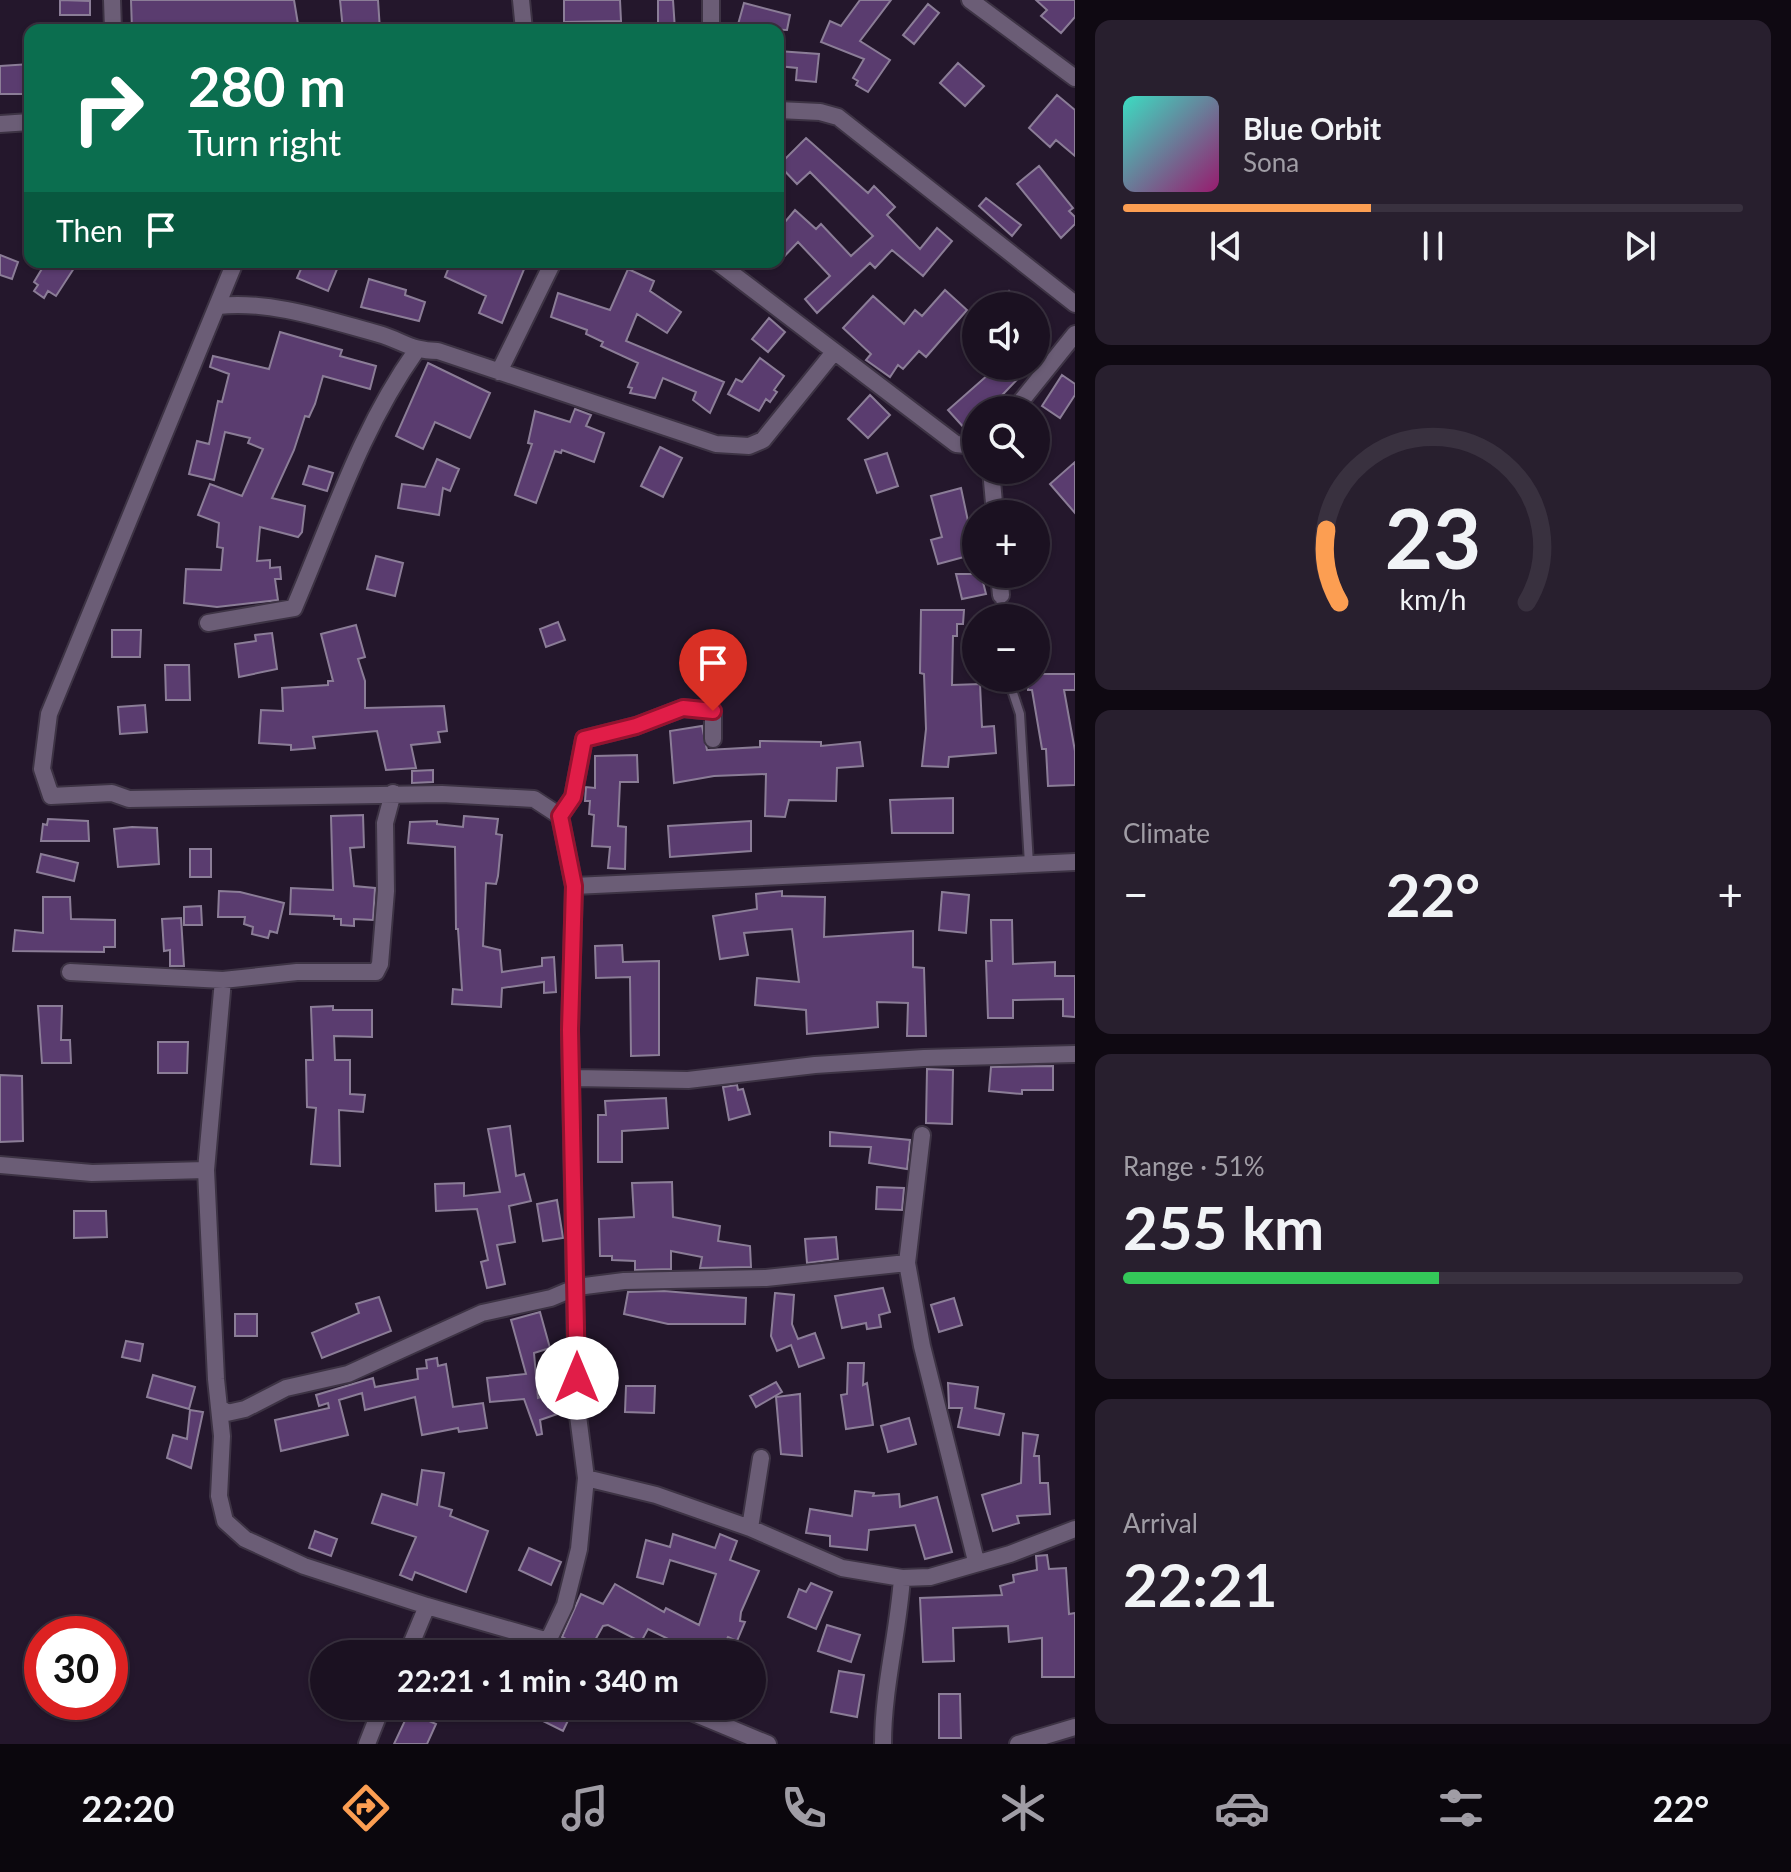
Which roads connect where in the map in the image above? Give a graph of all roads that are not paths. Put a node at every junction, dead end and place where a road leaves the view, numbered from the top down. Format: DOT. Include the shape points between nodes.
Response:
graph roads {
  1 [pos="112,0"];
  2 [pos="521,0"];
  3 [pos="711,0"];
  4 [pos="970,0"];
  5 [pos="113,24"];
  6 [pos="523,24"];
  7 [pos="711,24"];
  8 [pos="1075,78"];
  9 [pos="784,110"];
  10 [pos="24,122"];
  11 [pos="0,124"];
  12 [pos="233,268"];
  13 [pos="550,268"];
  14 [pos="725,268"];
  15 [pos="1075,304"];
  16 [pos="218,306"];
  17 [pos="1075,334"];
  18 [pos="416,351"];
  19 [pos="834,352"];
  20 [pos="499,372"];
  21 [pos="1025,396"];
  22 [pos="962,445"];
  23 [pos="1000,588"];
  24 [pos="1001,595"];
  25 [pos="1001,604"];
  26 [pos="208,623"];
  27 [pos="1013,692"];
  28 [pos="713,739"];
  29 [pos="393,793"];
  30 [pos="560,816"];
  31 [pos="1075,862"];
  32 [pos="1029,864"];
  33 [pos="574,886"];
  34 [pos="70,972"];
  35 [pos="223,980"];
  36 [pos="1075,1054"];
  37 [pos="574,1078"];
  38 [pos="922,1135"];
  39 [pos="0,1165"];
  40 [pos="206,1170"];
  41 [pos="907,1263"];
  42 [pos="577,1287"];
  43 [pos="219,1407"];
  44 [pos="761,1458"];
  45 [pos="586,1478"];
  46 [pos="750,1528"];
  47 [pos="1075,1529"];
  48 [pos="976,1561"];
  49 [pos="902,1578"];
  50 [pos="427,1606"];
  51 [pos="413,1640"];
  52 [pos="544,1640"];
  53 [pos="548,1640"];
  54 [pos="376,1720"];
  55 [pos="711,1720"];
  56 [pos="1075,1727"];
  57 [pos="367,1744"];
  58 [pos="768,1744"];
  59 [pos="883,1744"];
  60 [pos="1018,1744"];
  1 -- 5 [label="street"];
  2 -- 6 [label="street"];
  3 -- 7 [label="street"];
  4 -- 8 [label="street"];
  9 -- 15 [label="street" via="838,117"];
  10 -- 11 [label="street"];
  12 -- 16 [label="street"];
  13 -- 20 [label="street"];
  14 -- 19 [label="street"];
  16 -- 18 [label="street" via="243,303 303,315 383,335"];
  16 -- 29 [label="street" via="49,714 42,769 51,796"];
  17 -- 21 [label="street"];
  18 -- 20 [label="street" via="438,351"];
  18 -- 26 [label="street" via="392,385 350,467 294,608"];
  19 -- 20 [label="street" via="763,440 749,446 716,444"];
  19 -- 22 [label="street"];
  23 -- 24 [label="street"];
  24 -- 25 [label="lane"];
  27 -- 32 [label="lane" via="1020,714"];
  28 -- 30 [label="street" via="713,711 683,708 584,739 573,797"];
  29 -- 30 [label="street" via="534,799"];
  29 -- 35 [label="street" via="385,823 386,891 376,972 297,972"];
  30 -- 33 [label="street"];
  31 -- 32 [label="street"];
  32 -- 33 [label="street"];
  33 -- 37 [label="street"];
  34 -- 35 [label="street"];
  35 -- 40 [label="street"];
  36 -- 37 [label="street" via="893,1060 688,1080"];
  37 -- 42 [label="street"];
  38 -- 41 [label="street"];
  39 -- 40 [label="street" via="92,1173"];
  40 -- 43 [label="street"];
  41 -- 42 [label="street" via="766,1278"];
  41 -- 48 [label="street" via="922,1346"];
  42 -- 43 [label="street" via="482,1313 348,1374 286,1388 245,1409 227,1413"];
  42 -- 45 [label="street" via="577,1408"];
  43 -- 50 [label="street" via="219,1496 225,1521 245,1539 304,1566"];
  44 -- 46 [label="street"];
  45 -- 46 [label="street" via="656,1495"];
  45 -- 53 [label="street" via="579,1549 565,1605"];
  46 -- 49 [label="street" via="842,1568"];
  47 -- 48 [label="street"];
  48 -- 49 [label="street" via="930,1577"];
  49 -- 59 [label="street"];
  50 -- 51 [label="street"];
  50 -- 52 [label="street"];
  54 -- 57 [label="street"];
  55 -- 58 [label="street"];
  56 -- 60 [label="street"];
}
